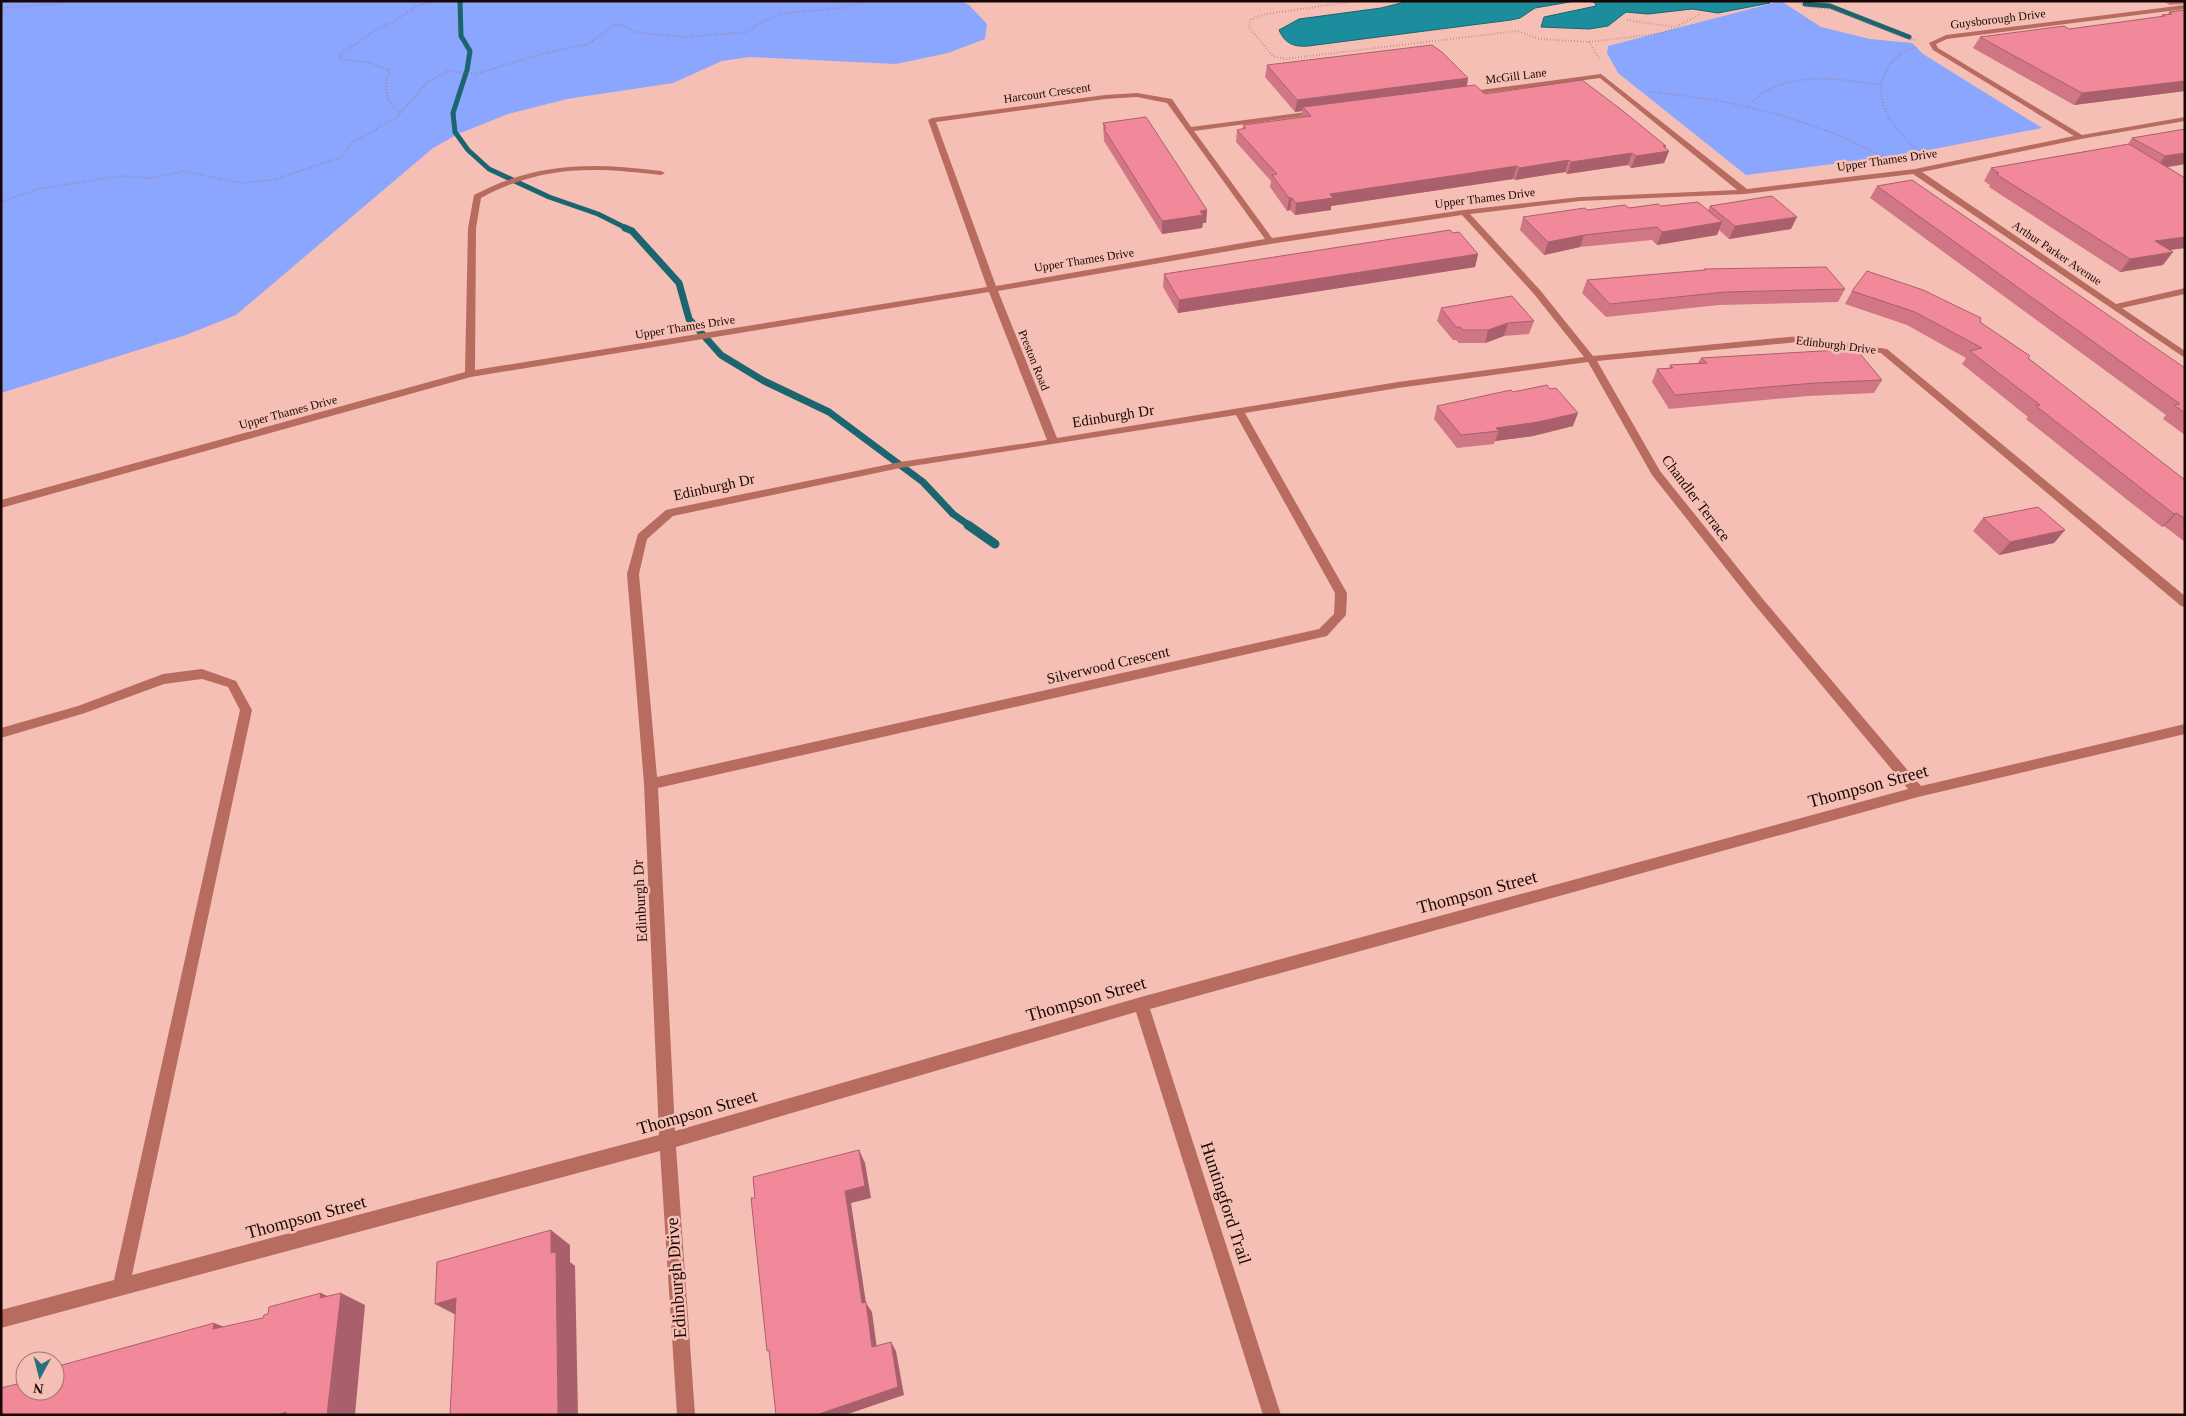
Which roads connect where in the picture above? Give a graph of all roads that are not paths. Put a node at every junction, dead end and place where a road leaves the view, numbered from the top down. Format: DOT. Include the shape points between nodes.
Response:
graph roads {
  1 [pos="2185,7"];
  2 [pos="1454,95"];
  3 [pos="1327,111"];
  4 [pos="2185,119"];
  5 [pos="1190,129"];
  6 [pos="2081,137"];
  7 [pos="1915,171"];
  8 [pos="661,173"];
  9 [pos="1745,192"];
  10 [pos="1464,212"];
  11 [pos="1270,241"];
  12 [pos="992,288"];
  13 [pos="2185,291"];
  14 [pos="2114,307"];
  15 [pos="2185,355"];
  16 [pos="1591,359"];
  17 [pos="470,374"];
  18 [pos="1398,385"];
  19 [pos="1239,411"];
  20 [pos="1053,442"];
  21 [pos="1,504"];
  22 [pos="2185,603"];
  23 [pos="2185,729"];
  24 [pos="1,733"];
  25 [pos="651,784"];
  26 [pos="1918,792"];
  27 [pos="1141,1004"];
  28 [pos="667,1142"];
  29 [pos="121,1287"];
  30 [pos="1,1319"];
  31 [pos="686,1415"];
  32 [pos="1272,1415"];
  1 -- 6 [label="street, Guysborough Drive" via="1946,37 1932,44 1940,52"];
  2 -- 9 [label="street, McGill Lane" via="1601,76"];
  3 -- 5 [label="street"];
  4 -- 6 [label="street, Upper Thames Drive"];
  5 -- 11 [label="street, Harcourt Crescent"];
  5 -- 12 [label="street, Harcourt Crescent" via="1169,101 1137,95 932,120"];
  6 -- 7 [label="street, Upper Thames Drive"];
  7 -- 9 [label="street, Upper Thames Drive"];
  7 -- 14 [label="street, Arthur Parker Avenue"];
  8 -- 17 [label="street" via="612,166 573,167 497,185 478,197 472,228"];
  9 -- 10 [label="street, Upper Thames Drive" via="1580,198"];
  10 -- 11 [label="street, Upper Thames Drive"];
  10 -- 16 [label="street, Chandler Terrace" via="1537,292"];
  11 -- 12 [label="street, Upper Thames Drive"];
  12 -- 17 [label="street, Upper Thames Drive"];
  12 -- 20 [label="street, Preston Road"];
  13 -- 14 [label="street"];
  14 -- 15 [label="street, Arthur Parker Avenue"];
  16 -- 18 [label="street, Edinburgh Drive"];
  16 -- 22 [label="street, Edinburgh Drive" via="1799,339 1884,351"];
  16 -- 26 [label="street, Chandler Terrace" via="1656,473"];
  17 -- 21 [label="street, Upper Thames Drive"];
  18 -- 19 [label="street, Edinburgh Dr"];
  19 -- 20 [label="street, Edinburgh Dr"];
  19 -- 25 [label="street, Silverwood Crescent" via="1341,593 1340,615 1323,633"];
  20 -- 25 [label="street, Edinburgh Dr" via="900,465 670,512 642,537 633,574"];
  23 -- 26 [label="street, Thompson Street"];
  24 -- 29 [label="street" via="81,710 163,679 202,674 232,684 246,710"];
  25 -- 28 [label="street, Edinburgh Dr"];
  26 -- 27 [label="street, Thompson Street"];
  27 -- 28 [label="street, Thompson Street"];
  27 -- 32 [label="street, Huntingford Trail"];
  28 -- 29 [label="street, Thompson Street"];
  28 -- 31 [label="street, Edinburgh Drive"];
  29 -- 30 [label="street, Thompson Street"];
}
